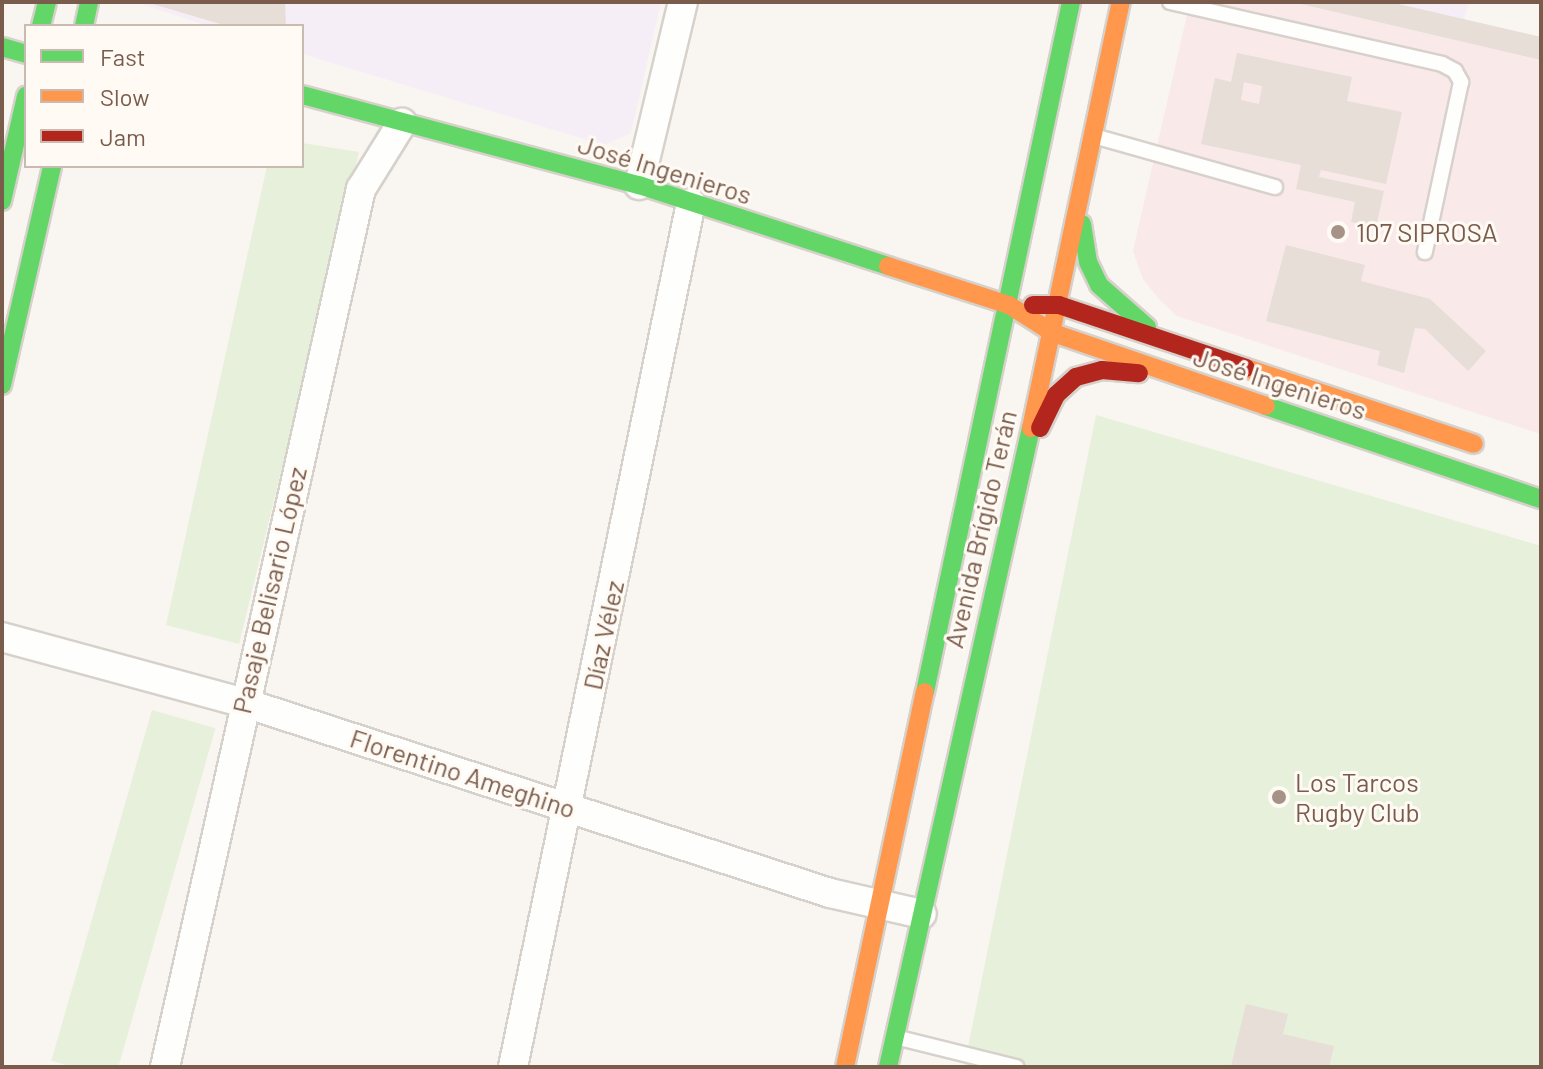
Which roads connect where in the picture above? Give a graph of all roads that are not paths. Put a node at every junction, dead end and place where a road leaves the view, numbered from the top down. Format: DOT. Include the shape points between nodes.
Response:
graph roads {
  1 [pos="47,2"];
  2 [pos="89,2"];
  3 [pos="683,2"];
  4 [pos="1071,2"];
  5 [pos="1121,2"];
  6 [pos="1170,2"];
  7 [pos="42,24"];
  8 [pos="84,24"];
  9 [pos="2,47"];
  10 [pos="24,53"];
  11 [pos="304,96"];
  12 [pos="24,105"];
  13 [pos="402,123"];
  14 [pos="1092,136"];
  15 [pos="52,168"];
  16 [pos="639,185"];
  17 [pos="1275,187"];
  18 [pos="1082,191"];
  19 [pos="2,201"];
  20 [pos="691,203"];
  21 [pos="1425,252"];
  22 [pos="1009,305"];
  23 [pos="1059,305"];
  24 [pos="1053,333"];
  25 [pos="1162,339"];
  26 [pos="1173,375"];
  27 [pos="2,385"];
  28 [pos="1499,454"];
  29 [pos="1018,475"];
  30 [pos="1541,499"];
  31 [pos="2,637"];
  32 [pos="242,702"];
  33 [pos="568,806"];
  34 [pos="880,903"];
  35 [pos="922,914"];
  36 [pos="895,1037"];
  37 [pos="165,1067"];
  38 [pos="513,1067"];
  39 [pos="845,1067"];
  40 [pos="888,1067"];
  41 [pos="1016,1067"];
  1 -- 7 [label="main road"];
  2 -- 8 [label="main road"];
  3 -- 16 [label="street"];
  4 -- 22 [label="main road, Avenida Brígido Terán"];
  5 -- 14 [label="main road, Avenida Brígido Terán"];
  6 -- 21 [label="lane" via="1455,71 1461,82"];
  9 -- 10 [label="main road"];
  11 -- 13 [label="main road, José Ingenieros"];
  12 -- 19 [label="main road"];
  13 -- 16 [label="main road, José Ingenieros"];
  13 -- 32 [label="street, Pasaje Belisario López" via="361,189"];
  14 -- 17 [label="lane"];
  14 -- 18 [label="main road, Avenida Brígido Terán"];
  15 -- 27 [label="main road"];
  16 -- 20 [label="main road, José Ingenieros"];
  18 -- 23 [label="main road, Avenida Brígido Terán"];
  18 -- 25 [label="main road" via="1083,237 1099,285"];
  20 -- 22 [label="main road, José Ingenieros"];
  20 -- 33 [label="street, Díaz Vélez"];
  22 -- 23 [label="main road, José Ingenieros"];
  22 -- 24 [label="main road, José Ingenieros"];
  22 -- 34 [label="main road, Avenida Brígido Terán"];
  23 -- 24 [label="main road, Avenida Brígido Terán"];
  23 -- 25 [label="main road, José Ingenieros"];
  24 -- 26 [label="main road, José Ingenieros"];
  24 -- 29 [label="main road, Avenida Brígido Terán"];
  25 -- 28 [label="main road, José Ingenieros"];
  26 -- 29 [label="main road" via="1102,370 1076,377 1056,395"];
  26 -- 30 [label="main road, José Ingenieros"];
  29 -- 35 [label="main road, Avenida Brígido Terán"];
  31 -- 32 [label="street, Florentino Ameghino"];
  32 -- 33 [label="street, Florentino Ameghino"];
  32 -- 37 [label="street, Pasaje Belisario López"];
  33 -- 34 [label="street, Florentino Ameghino" via="830,893"];
  33 -- 38 [label="street, Díaz Vélez"];
  34 -- 35 [label="street, Florentino Ameghino"];
  34 -- 39 [label="main road, Avenida Brígido Terán"];
  35 -- 36 [label="main road, Avenida Brígido Terán"];
  36 -- 40 [label="main road, Avenida Brígido Terán"];
  36 -- 41 [label="lane"];
}
